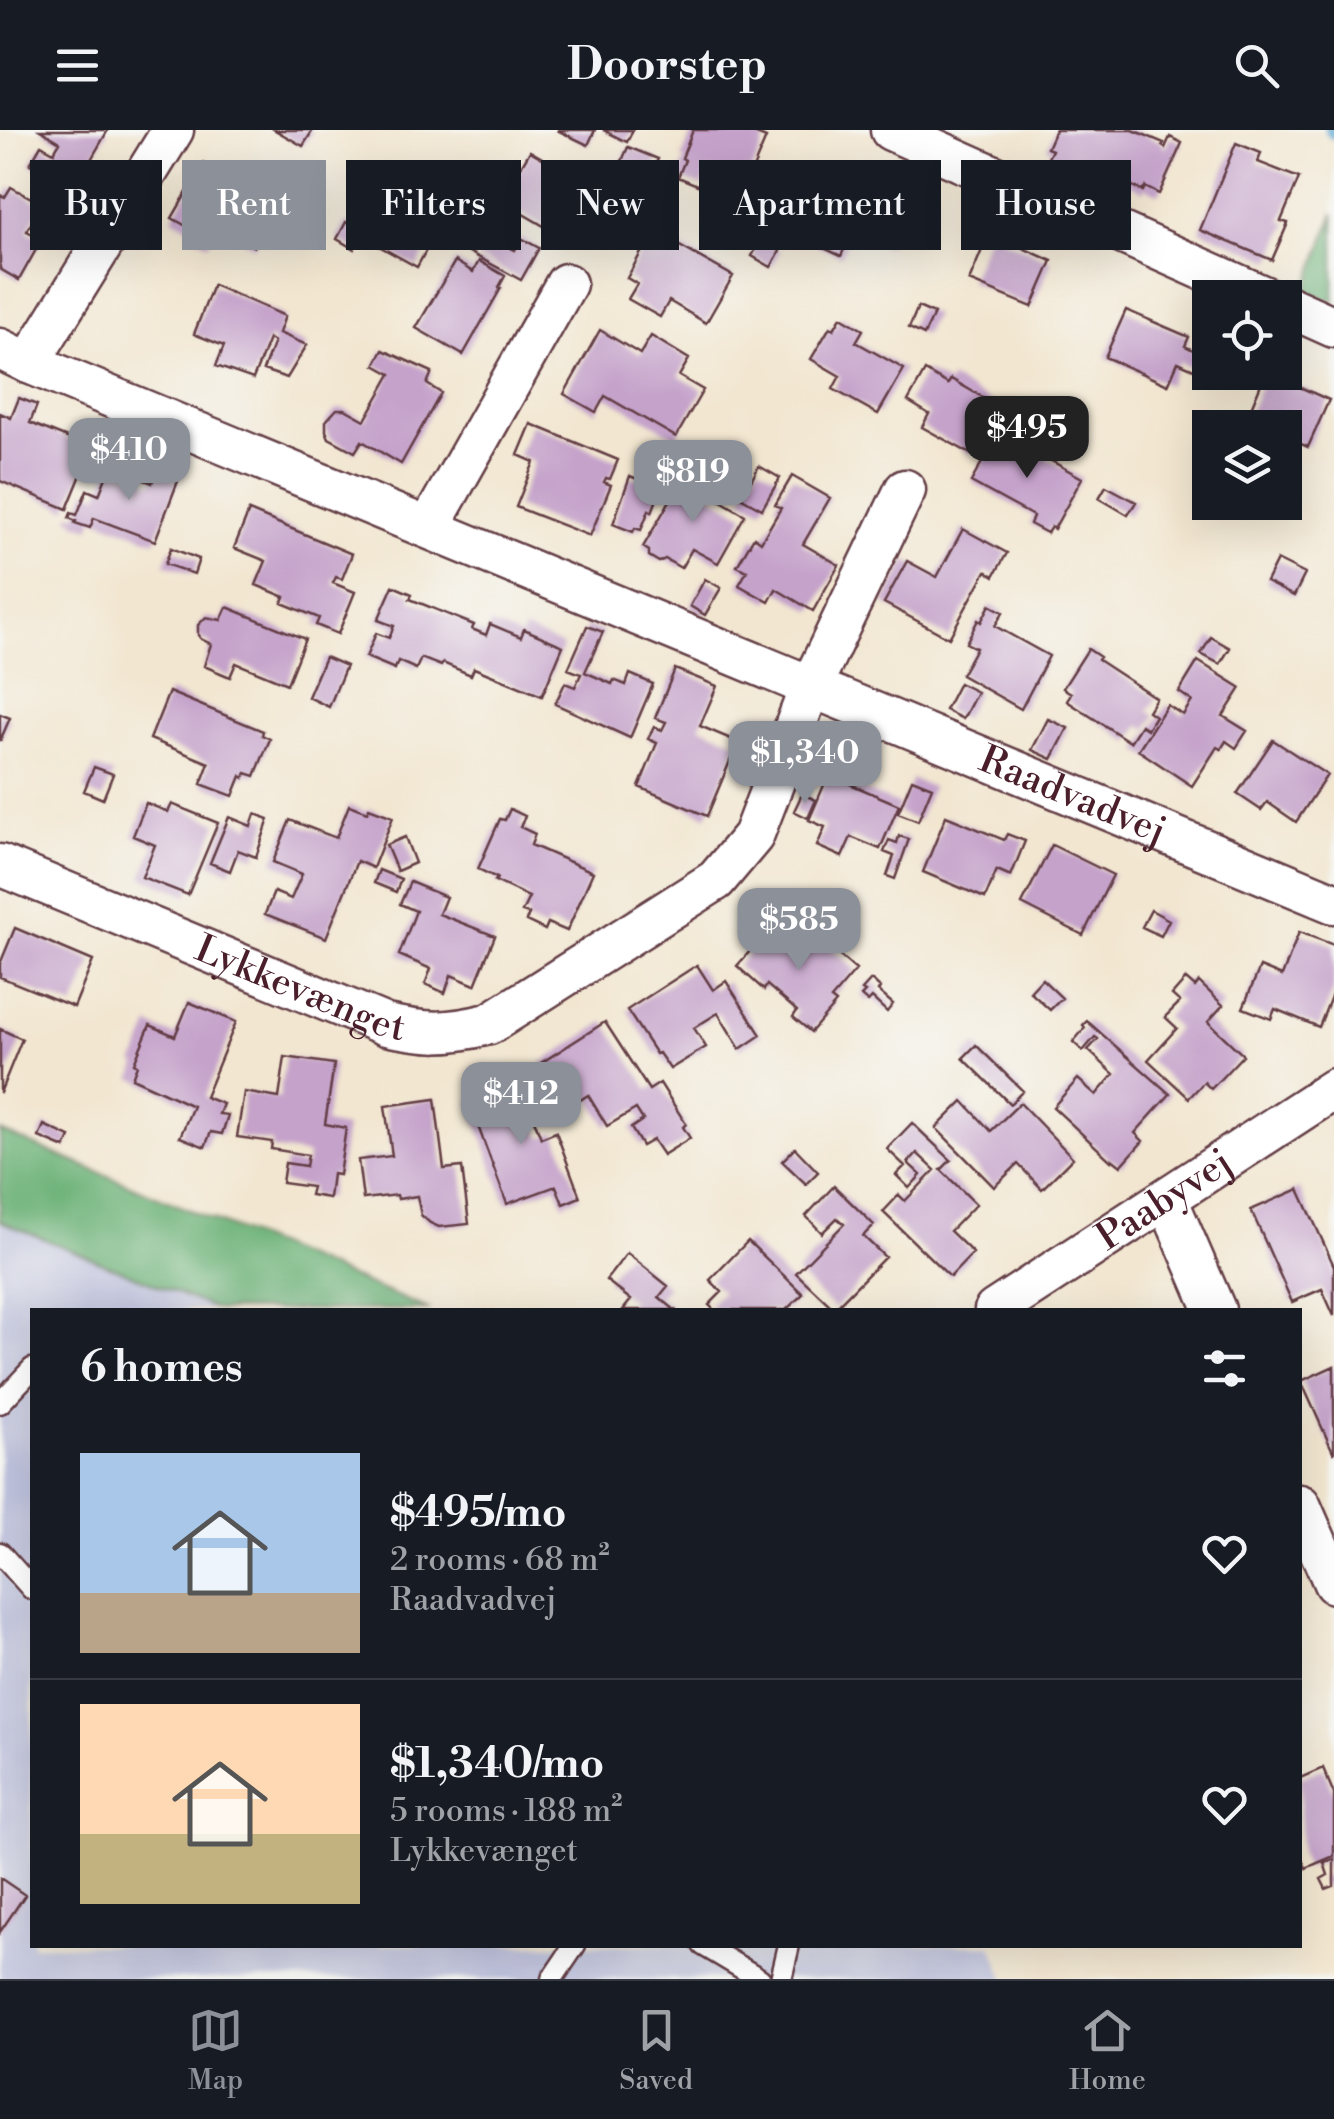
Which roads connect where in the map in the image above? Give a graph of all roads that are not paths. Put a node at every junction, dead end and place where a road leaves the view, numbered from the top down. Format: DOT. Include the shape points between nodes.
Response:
graph roads {
  1 [pos="174,130"];
  2 [pos="891,130"];
  3 [pos="1228,280"];
  4 [pos="566,284"];
  5 [pos="1302,313"];
  6 [pos="1334,327"];
  7 [pos="14,356"];
  8 [pos="905,490"];
  9 [pos="429,527"];
  10 [pos="810,688"];
  11 [pos="0,865"];
  12 [pos="1334,903"];
  13 [pos="1334,1089"];
  14 [pos="1168,1200"];
  15 [pos="998,1308"];
  16 [pos="1215,1308"];
  17 [pos="30,1371"];
  18 [pos="0,1403"];
  19 [pos="1302,1510"];
  20 [pos="0,1553"];
  21 [pos="1334,1584"];
  22 [pos="30,1586"];
  23 [pos="568,1948"];
  24 [pos="708,1948"];
  25 [pos="788,1948"];
  26 [pos="552,1979"];
  27 [pos="760,1979"];
  28 [pos="782,1979"];
  1 -- 7 [label="street, Raadvadvej"];
  2 -- 3 [label="street"];
  4 -- 9 [label="street"];
  5 -- 6 [label="street"];
  7 -- 9 [label="street, Raadvadvej"];
  8 -- 10 [label="street"];
  9 -- 10 [label="street, Raadvadvej"];
  10 -- 11 [label="street, Lykkevænget" via="752,836 716,880 489,1024 455,1032 386,1025"];
  10 -- 12 [label="street, Raadvadvej"];
  13 -- 14 [label="street, Paabyvej"];
  14 -- 15 [label="street, Paabyvej"];
  14 -- 16 [label="street"];
  17 -- 18 [label="lane"];
  19 -- 21 [label="street"];
  20 -- 22 [label="lane"];
  23 -- 26 [label="lane"];
  24 -- 27 [label="lane"];
  25 -- 28 [label="lane"];
}
